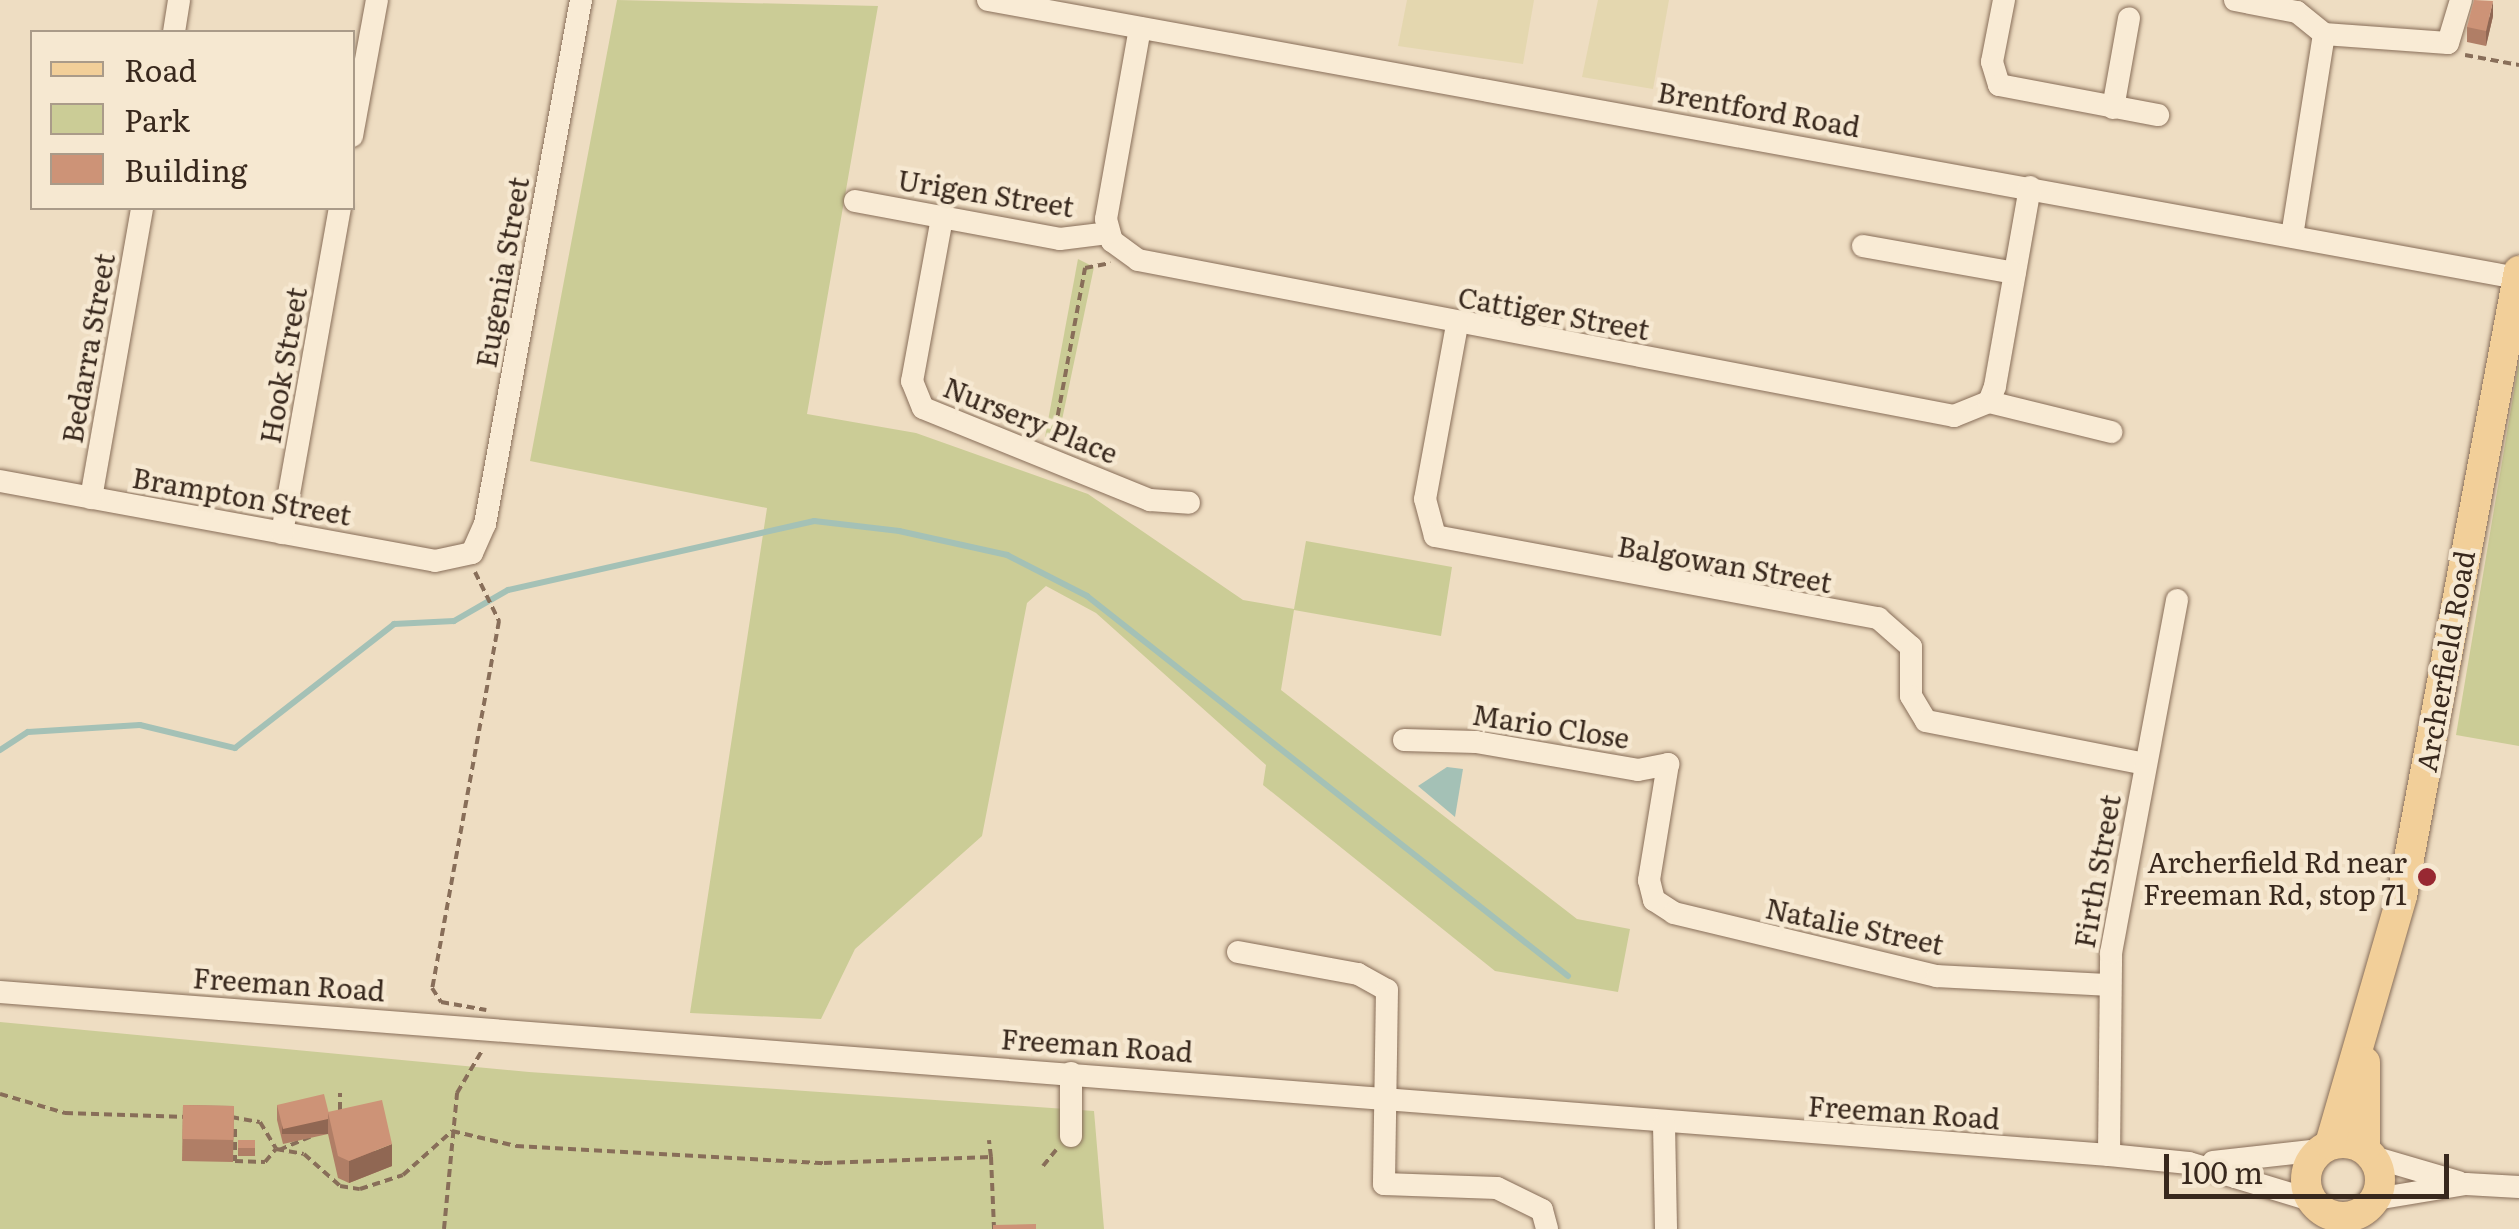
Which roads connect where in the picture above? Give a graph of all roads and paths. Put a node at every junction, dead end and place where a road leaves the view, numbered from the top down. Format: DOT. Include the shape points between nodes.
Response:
graph roads {
  1 [pos="180,0"];
  2 [pos="377,0"];
  3 [pos="581,0"];
  4 [pos="988,0"];
  5 [pos="2004,0"];
  6 [pos="2235,0"];
  7 [pos="2461,0"];
  8 [pos="2129,18"];
  9 [pos="1140,28"];
  10 [pos="174,30"];
  11 [pos="2324,34"];
  12 [pos="2448,43"];
  13 [pos="2519,66"];
  14 [pos="2114,108"];
  15 [pos="2158,115"];
  16 [pos="355,120"];
  17 [pos="2030,187"];
  18 [pos="854,201"];
  19 [pos="142,210"];
  20 [pos="340,210"];
  21 [pos="942,218"];
  22 [pos="2292,236"];
  23 [pos="1115,242"];
  24 [pos="1863,246"];
  25 [pos="2015,273"];
  26 [pos="2518,274"];
  27 [pos="1457,325"];
  28 [pos="1988,402"];
  29 [pos="2111,432"];
  30 [pos="1049,460"];
  31 [pos="0,481"];
  32 [pos="90,498"];
  33 [pos="1189,503"];
  34 [pos="282,533"];
  35 [pos="472,553"];
  36 [pos="482,593"];
  37 [pos="2177,600"];
  38 [pos="1404,740"];
  39 [pos="2145,764"];
  40 [pos="1654,900"];
  41 [pos="1238,952"];
  42 [pos="2110,985"];
  43 [pos="0,992"];
  44 [pos="470,1005"];
  45 [pos="485,1039"];
  46 [pos="2364,1048"];
  47 [pos="1071,1073"];
  48 [pos="340,1093"];
  49 [pos="0,1094"];
  50 [pos="1378,1098"];
  51 [pos="196,1117"];
  52 [pos="214,1117"];
  53 [pos="1664,1124"];
  54 [pos="344,1128"];
  55 [pos="235,1129"];
  56 [pos="328,1132"];
  57 [pos="452,1132"];
  58 [pos="1071,1136"];
  59 [pos="989,1140"];
  60 [pos="2325,1147"];
  61 [pos="278,1150"];
  62 [pos="2369,1153"];
  63 [pos="2109,1155"];
  64 [pos="991,1157"];
  65 [pos="2189,1163"];
  66 [pos="2466,1184"];
  67 [pos="2519,1187"];
  68 [pos="2368,1212"];
  69 [pos="2318,1213"];
  70 [pos="444,1229"];
  71 [pos="994,1229"];
  72 [pos="1548,1229"];
  73 [pos="1666,1229"];
  1 -- 10 [label="street"];
  2 -- 16 [label="street"];
  3 -- 35 [label="street, Eugenia Street"];
  4 -- 9 [label="street, Brentford Road"];
  5 -- 14 [label="street" via="1992,62 1999,85"];
  6 -- 11 [label="street" via="2298,12"];
  7 -- 12 [label="street"];
  8 -- 14 [label="street"];
  9 -- 17 [label="street, Brentford Road"];
  9 -- 23 [label="street"];
  11 -- 12 [label="street"];
  11 -- 22 [label="street"];
  12 -- 13 [label="path"];
  14 -- 15 [label="street"];
  17 -- 22 [label="street, Brentford Road"];
  17 -- 25 [label="street"];
  18 -- 21 [label="street, Urigen Street"];
  19 -- 32 [label="street, Bedarra Street"];
  20 -- 34 [label="street, Hook Street"];
  21 -- 23 [label="street, Urigen Street"];
  21 -- 30 [label="street, Nursery Place" via="912,381 917,400 932,416"];
  22 -- 26 [label="street, Brentford Road"];
  23 -- 27 [label="street, Cattiger Street"];
  23 -- 30 [label="path" via="1085,268"];
  24 -- 25 [label="street"];
  25 -- 28 [label="street"];
  26 -- 46 [label="main road, Archerfield Road" via="2402,896"];
  27 -- 28 [label="street, Cattiger Street" via="1954,416"];
  27 -- 39 [label="street, Balgowan Street" via="1425,499 1435,536 1878,618 1911,648 1911,696 1926,721"];
  28 -- 29 [label="street"];
  30 -- 33 [label="street, Nursery Place" via="1150,500"];
  31 -- 32 [label="street, Brampton Street"];
  32 -- 34 [label="street, Brampton Street"];
  34 -- 35 [label="street, Brampton Street" via="436,561"];
  36 -- 44 [label="path" via="496,614 432,988 440,1002"];
  37 -- 39 [label="street, Firth Street"];
  38 -- 40 [label="street, Mario Close" via="1476,742 1638,770 1668,764 1649,880"];
  39 -- 42 [label="street, Firth Street"];
  40 -- 42 [label="street, Natalie Street" via="1674,913 1886,966"];
  41 -- 50 [label="street" via="1358,974 1387,990"];
  42 -- 63 [label="street, Firth Street"];
  43 -- 47 [label="street, Freeman Road"];
  45 -- 57 [label="path" via="480,1065 457,1093"];
  46 -- 60 [label="main road, Archerfield Road"];
  46 -- 62 [label="main road, Archerfield Road"];
  47 -- 50 [label="street, Freeman Road"];
  47 -- 58 [label="street"];
  48 -- 54 [label="path"];
  49 -- 51 [label="path" via="65,1113"];
  50 -- 53 [label="street, Freeman Road"];
  50 -- 72 [label="street" via="1384,1184 1497,1188 1542,1210"];
  52 -- 61 [label="path" via="255,1119"];
  53 -- 63 [label="street, Freeman Road"];
  53 -- 73 [label="street"];
  55 -- 61 [label="path" via="235,1161 265,1162"];
  56 -- 61 [label="path"];
  57 -- 61 [label="path" via="403,1175 360,1189 340,1186 304,1154"];
  57 -- 64 [label="path" via="516,1146 795,1162"];
  57 -- 70 [label="path"];
  59 -- 64 [label="path"];
  60 -- 62 [label="main road"];
  60 -- 65 [label="street, Freeman Road"];
  60 -- 69 [label="main road" via="2305,1179"];
  62 -- 66 [label="street"];
  62 -- 68 [label="main road"];
  63 -- 65 [label="street, Freeman Road"];
  64 -- 71 [label="path"];
  65 -- 69 [label="street, Freeman Road"];
  66 -- 67 [label="street"];
  66 -- 68 [label="street"];
  68 -- 69 [label="main road"];
}
